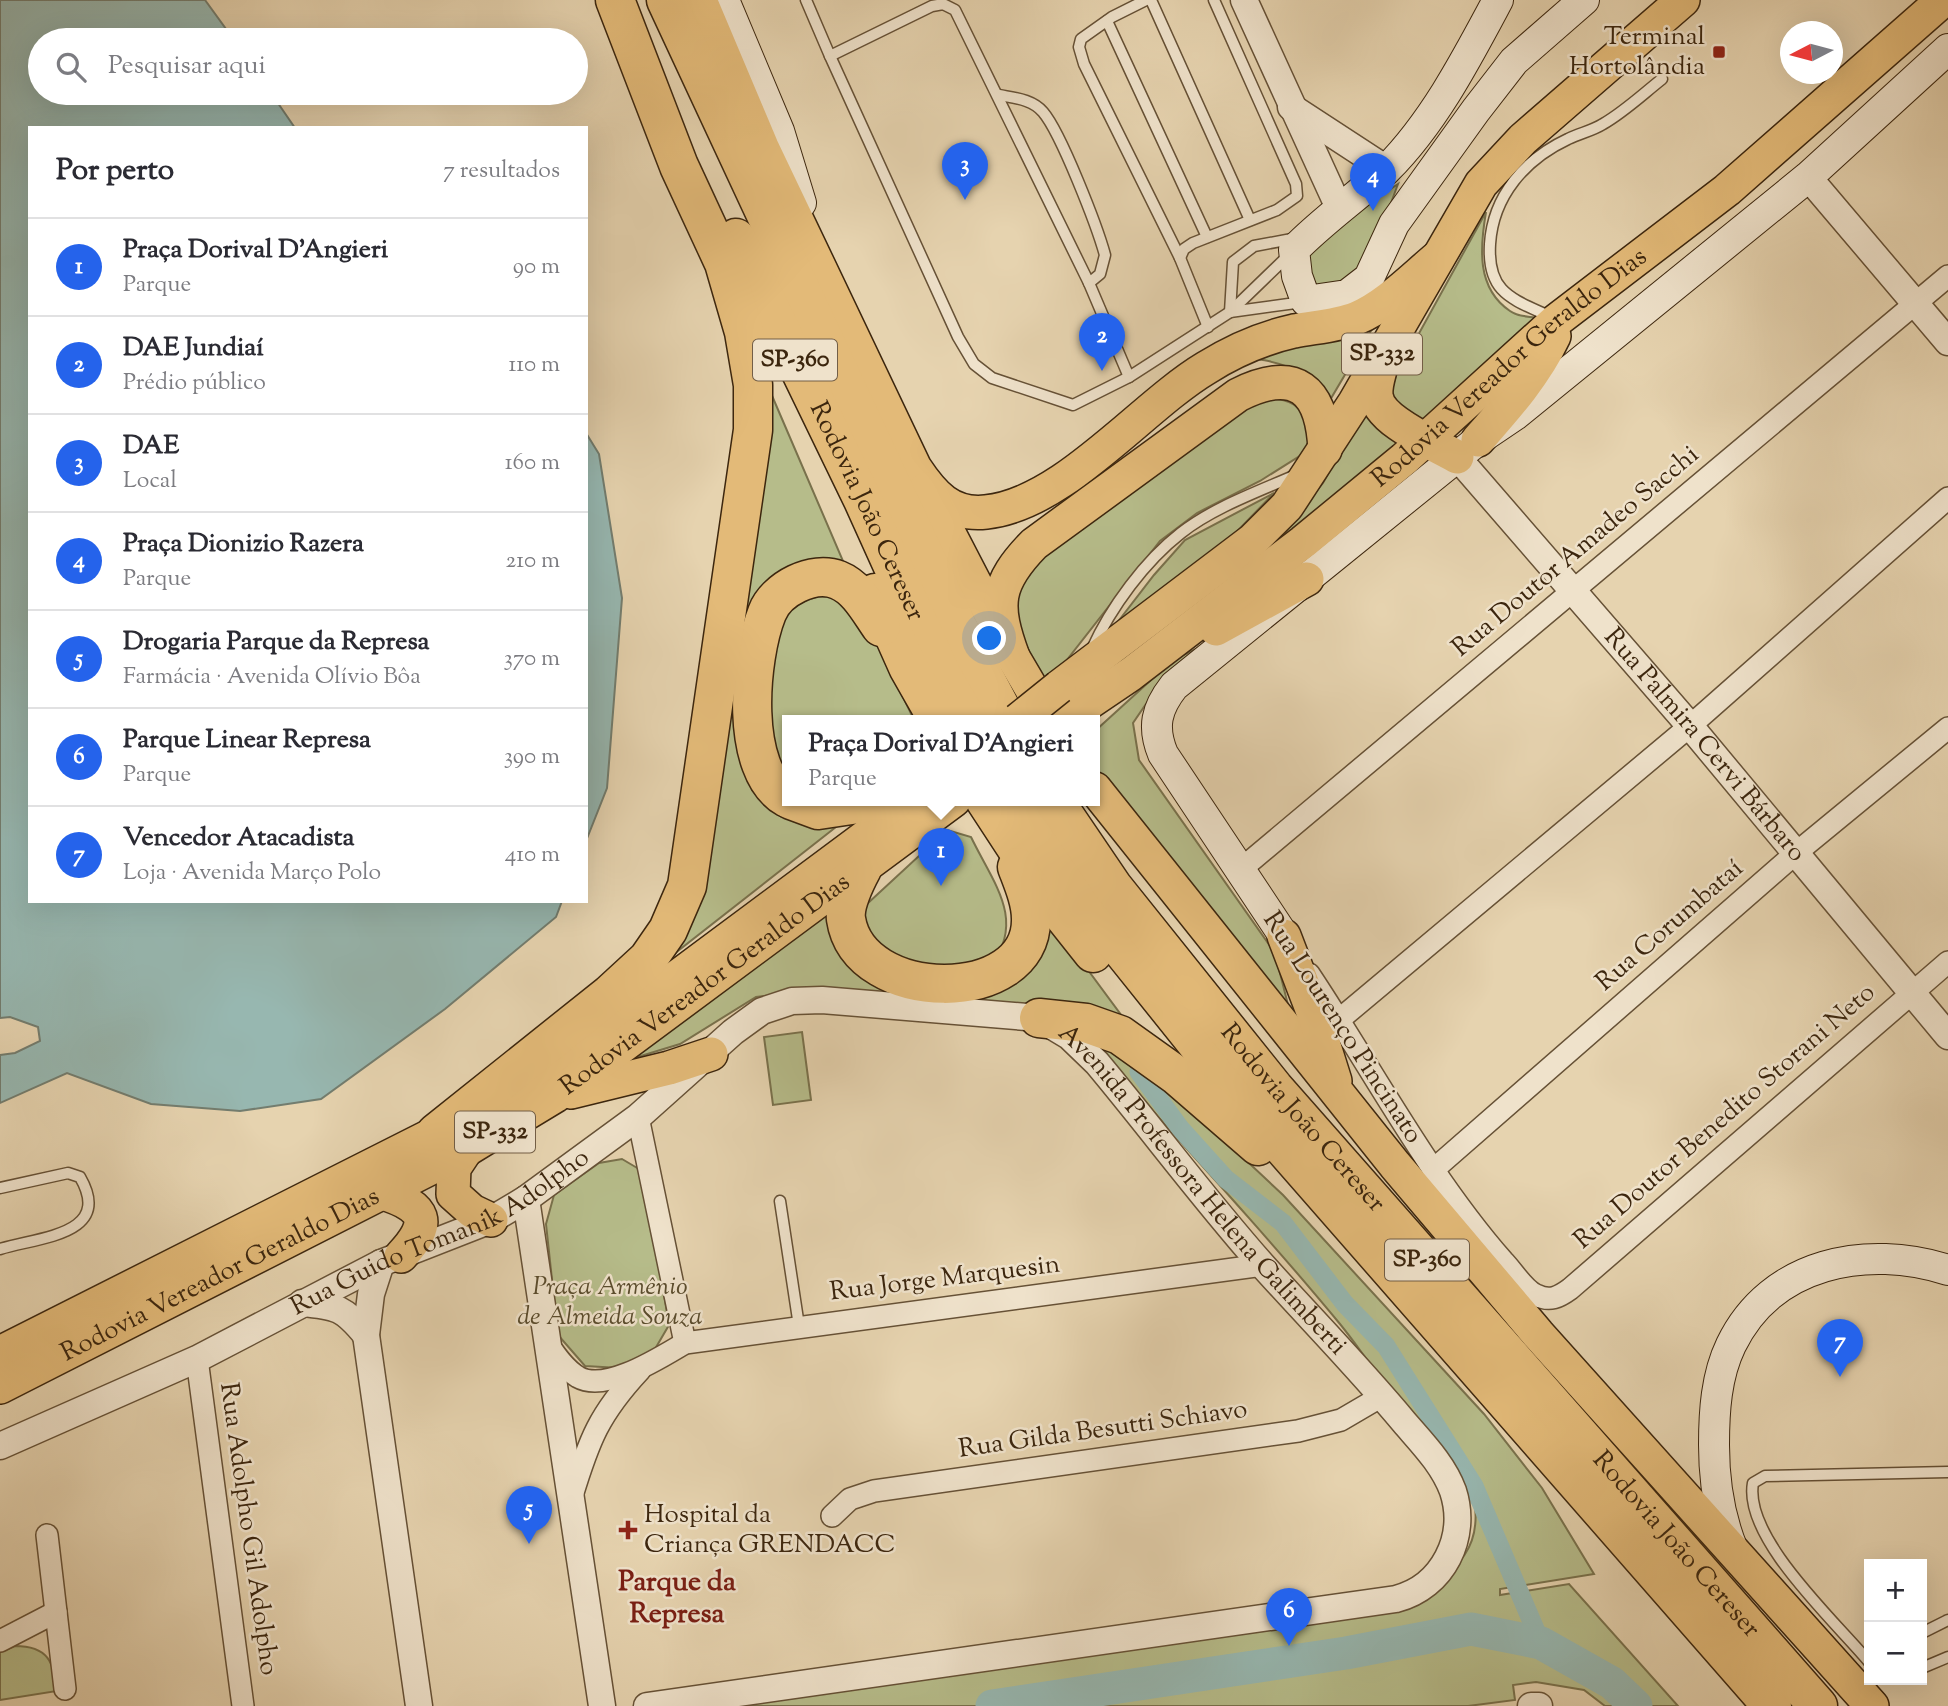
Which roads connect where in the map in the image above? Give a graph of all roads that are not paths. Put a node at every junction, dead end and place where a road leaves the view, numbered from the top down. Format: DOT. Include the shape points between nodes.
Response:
graph roads {
  1 [pos="615,0"];
  2 [pos="621,0"];
  3 [pos="666,0"];
  4 [pos="700,0"];
  5 [pos="724,0"];
  6 [pos="806,0"];
  7 [pos="1149,0"];
  8 [pos="1214,0"];
  9 [pos="1244,0"];
  10 [pos="1498,0"];
  11 [pos="1584,0"];
  12 [pos="1683,0"];
  13 [pos="1943,0"];
  14 [pos="1107,21"];
  15 [pos="1948,49"];
  16 [pos="830,56"];
  17 [pos="1620,57"];
  18 [pos="1580,74"];
  19 [pos="1662,79"];
  20 [pos="999,95"];
  21 [pos="1290,106"];
  22 [pos="1540,108"];
  23 [pos="1523,139"];
  24 [pos="1386,169"];
  25 [pos="1808,177"];
  26 [pos="1484,205"];
  27 [pos="1340,210"];
  28 [pos="1250,220"];
  29 [pos="1207,237"];
  30 [pos="1301,243"];
  31 [pos="1180,258"];
  32 [pos="1437,258"];
  33 [pos="724,263"];
  34 [pos="820,267"];
  35 [pos="1948,276"];
  36 [pos="1089,283"];
  37 [pos="1306,301"];
  38 [pos="1914,304"];
  39 [pos="1230,312"];
  40 [pos="1557,320"];
  41 [pos="1208,327"];
  42 [pos="1948,342"];
  43 [pos="1385,349"];
  44 [pos="1129,377"];
  45 [pos="1427,439"];
  46 [pos="1467,449"];
  47 [pos="1321,458"];
  48 [pos="915,468"];
  49 [pos="1948,498"];
  50 [pos="1307,579"];
  51 [pos="1574,590"];
  52 [pos="1013,657"];
  53 [pos="908,667"];
  54 [pos="1131,674"];
  55 [pos="1066,701"];
  56 [pos="936,715"];
  57 [pos="965,715"];
  58 [pos="1004,715"];
  59 [pos="1031,715"];
  60 [pos="1690,726"];
  61 [pos="1948,727"];
  62 [pos="782,794"];
  63 [pos="1100,795"];
  64 [pos="807,806"];
  65 [pos="845,806"];
  66 [pos="932,806"];
  67 [pos="933,806"];
  68 [pos="993,806"];
  69 [pos="1058,806"];
  70 [pos="1010,818"];
  71 [pos="1796,853"];
  72 [pos="862,869"];
  73 [pos="1240,870"];
  74 [pos="1284,936"];
  75 [pos="1948,962"];
  76 [pos="1911,993"];
  77 [pos="855,1003"];
  78 [pos="1039,1018"];
  79 [pos="1340,1019"];
  80 [pos="1948,1036"];
  81 [pos="710,1054"];
  82 [pos="1339,1096"];
  83 [pos="555,1097"];
  84 [pos="638,1117"];
  85 [pos="1225,1118"];
  86 [pos="451,1141"];
  87 [pos="1433,1170"];
  88 [pos="0,1188"];
  89 [pos="383,1193"];
  90 [pos="526,1199"];
  91 [pos="780,1201"];
  92 [pos="491,1220"];
  93 [pos="1346,1221"];
  94 [pos="0,1249"];
  95 [pos="391,1259"];
  96 [pos="1263,1265"];
  97 [pos="1948,1270"];
  98 [pos="1533,1294"];
  99 [pos="300,1303"];
  100 [pos="64,1321"];
  101 [pos="799,1326"];
  102 [pos="0,1334"];
  103 [pos="366,1335"];
  104 [pos="545,1341"];
  105 [pos="685,1343"];
  106 [pos="0,1353"];
  107 [pos="197,1359"];
  108 [pos="641,1368"];
  109 [pos="0,1387"];
  110 [pos="1382,1396"];
  111 [pos="0,1447"];
  112 [pos="1948,1472"];
  113 [pos="571,1499"];
  114 [pos="832,1516"];
  115 [pos="47,1535"];
  116 [pos="1736,1557"];
  117 [pos="1686,1608"];
  118 [pos="57,1612"];
  119 [pos="1948,1620"];
  120 [pos="1927,1630"];
  121 [pos="0,1641"];
  122 [pos="1864,1655"];
  123 [pos="1948,1657"];
  124 [pos="1927,1666"];
  125 [pos="65,1689"];
  126 [pos="243,1706"];
  127 [pos="419,1706"];
  128 [pos="602,1706"];
  129 [pos="647,1706"];
  130 [pos="1531,1706"];
  131 [pos="1538,1706"];
  132 [pos="1755,1706"];
  133 [pos="1772,1706"];
  134 [pos="1818,1706"];
  135 [pos="1872,1706"];
  1 -- 33 [label="highway" via="679,166"];
  2 -- 57 [label="highway, Rodovia João Cereser / SP-360"];
  3 -- 58 [label="highway, Rodovia João Cereser / SP-360" via="957,625"];
  4 -- 34 [label="main road"];
  5 -- 34 [label="main road" via="779,131"];
  6 -- 16 [label="lane"];
  7 -- 14 [label="lane"];
  7 -- 28 [label="lane"];
  8 -- 28 [label="lane" via="1296,184 1297,196 1291,203"];
  9 -- 21 [label="street"];
  10 -- 24 [label="main road" via="1438,104"];
  11 -- 37 [label="main road" via="1514,61 1394,224 1368,278 1347,295"];
  12 -- 17 [label="main road, Rodovia Vereador Geraldo Dias / SP-332"];
  13 -- 40 [label="main road, Rodovia Vereador Geraldo Dias / SP-332" via="1727,190"];
  14 -- 29 [label="lane"];
  14 -- 31 [label="lane" via="1081,39 1084,64"];
  15 -- 25 [label="main road"];
  16 -- 20 [label="lane" via="943,4 960,17"];
  16 -- 44 [label="lane" via="974,364 999,381 1073,405"];
  17 -- 18 [label="lane" via="1599,62"];
  17 -- 23 [label="main road, Rodovia Vereador Geraldo Dias / SP-332"];
  19 -- 26 [label="lane" via="1605,123 1535,159"];
  20 -- 36 [label="lane"];
  20 -- 36 [label="lane" via="1034,104 1060,144 1105,255 1100,274"];
  21 -- 24 [label="street"];
  21 -- 27 [label="street"];
  22 -- 23 [label="lane"];
  23 -- 26 [label="main road, Rodovia Vereador Geraldo Dias / SP-332" via="1497,164"];
  24 -- 27 [label="main road"];
  25 -- 38 [label="street"];
  25 -- 46 [label="main road"];
  26 -- 32 [label="main road, Rodovia Vereador Geraldo Dias / SP-332"];
  26 -- 40 [label="lane" via="1491,224 1489,258 1500,289 1515,302"];
  27 -- 30 [label="main road"];
  28 -- 29 [label="lane"];
  29 -- 31 [label="lane" via="1184,249"];
  30 -- 37 [label="main road" via="1297,276"];
  30 -- 39 [label="lane"];
  30 -- 39 [label="lane" via="1265,242 1233,262"];
  31 -- 41 [label="lane"];
  32 -- 43 [label="main road, Rodovia Vereador Geraldo Dias / SP-332"];
  32 -- 48 [label="main road" via="1358,318 1251,344 1203,369 1049,488 1013,505 963,512 944,504"];
  33 -- 53 [label="highway"];
  33 -- 86 [label="highway" via="753,385 753,430 687,886 668,930 648,959"];
  34 -- 48 [label="main road"];
  35 -- 38 [label="street, Rua Doutor Amadeo Sacchi"];
  36 -- 44 [label="lane"];
  37 -- 39 [label="lane"];
  38 -- 42 [label="street"];
  38 -- 51 [label="street, Rua Doutor Amadeo Sacchi"];
  39 -- 41 [label="lane"];
  40 -- 45 [label="main road, Rodovia Vereador Geraldo Dias / SP-332"];
  40 -- 46 [label="main road" via="1541,363"];
  41 -- 44 [label="lane"];
  43 -- 45 [label="main road" via="1376,394 1379,408"];
  43 -- 47 [label="main road, Rodovia Vereador Geraldo Dias / SP-332"];
  45 -- 46 [label="main road"];
  45 -- 54 [label="main road, Rodovia Vereador Geraldo Dias / SP-332" via="1303,542"];
  46 -- 50 [label="main road"];
  46 -- 51 [label="street, Rua Palmira Cervi Bárbaro"];
  47 -- 52 [label="main road" via="1324,423 1307,391 1276,381 1238,395 1034,544 1012,566 1003,584 1001,625"];
  47 -- 55 [label="main road, Rodovia Vereador Geraldo Dias / SP-332" via="1287,506 1253,540"];
  47 -- 55 [label="lane" via="1182,532 1134,583 1102,628"];
  48 -- 52 [label="main road"];
  49 -- 60 [label="street"];
  50 -- 54 [label="main road"];
  50 -- 73 [label="main road, Rua Lourenço Pincinato" via="1174,687 1157,714 1155,727 1163,754"];
  51 -- 60 [label="street, Rua Palmira Cervi Bárbaro"];
  51 -- 73 [label="street, Rua Doutor Amadeo Sacchi"];
  52 -- 55 [label="main road"];
  53 -- 56 [label="highway"];
  53 -- 62 [label="highway" via="860,596 838,580 821,578 787,587 767,611 758,650 753,738 767,782"];
  54 -- 55 [label="main road, Rodovia Vereador Geraldo Dias / SP-332"];
  55 -- 59 [label="main road, Rodovia Vereador Geraldo Dias / SP-332, bridge"];
  60 -- 71 [label="street, Rua Palmira Cervi Bárbaro"];
  60 -- 79 [label="street"];
  61 -- 71 [label="street, Rua Corumbataí"];
  63 -- 82 [label="main road"];
  64 -- 65 [label="highway" via="818,810"];
  66 -- 86 [label="main road, Rodovia Vereador Geraldo Dias / SP-332"];
  67 -- 72 [label="main road, Rodovia Vereador Geraldo Dias / SP-332"];
  68 -- 70 [label="highway"];
  69 -- 134 [label="highway, Rodovia João Cereser / SP-360" via="1113,887 1274,1087"];
  70 -- 72 [label="highway" via="1031,920 1022,951 994,976 958,984 906,979 872,964 857,948 846,918"];
  70 -- 85 [label="highway" via="1047,895"];
  70 -- 93 [label="highway, Rodovia João Cereser / SP-360"];
  71 -- 76 [label="street, Rua Palmira Cervi Bárbaro"];
  71 -- 87 [label="street, Rua Corumbataí"];
  72 -- 83 [label="main road, Rodovia Vereador Geraldo Dias / SP-332"];
  73 -- 74 [label="main road, Rua Lourenço Pincinato"];
  74 -- 79 [label="street, Rua Lourenço Pincinato"];
  74 -- 82 [label="main road"];
  75 -- 76 [label="street, Rua Doutor Benedito Storani Neto"];
  76 -- 80 [label="street, Rua Palmira Cervi Bárbaro"];
  76 -- 98 [label="street, Rua Doutor Benedito Storani Neto" via="1570,1289 1547,1299"];
  77 -- 78 [label="street, Avenida Professora Helena Galimberti"];
  77 -- 81 [label="street, Rua Guido Tomanik Adolpho" via="792,1001 762,1011"];
  78 -- 85 [label="highway" via="1086,1023 1120,1035"];
  78 -- 96 [label="street, Avenida Professora Helena Galimberti" via="1069,1036 1097,1063"];
  79 -- 87 [label="street, Rua Lourenço Pincinato"];
  81 -- 83 [label="main road"];
  81 -- 84 [label="street, Rua Guido Tomanik Adolpho"];
  82 -- 116 [label="main road" via="1538,1334"];
  83 -- 86 [label="main road, Rodovia Vereador Geraldo Dias / SP-332"];
  84 -- 90 [label="street, Rua Guido Tomanik Adolpho"];
  84 -- 105 [label="street"];
  85 -- 93 [label="highway"];
  86 -- 89 [label="main road, Rodovia Vereador Geraldo Dias / SP-332"];
  86 -- 92 [label="main road" via="453,1194"];
  86 -- 100 [label="main road, Rodovia Vereador Geraldo Dias / SP-332"];
  87 -- 98 [label="street, Rua Lourenço Pincinato" via="1475,1228"];
  88 -- 94 [label="lane" via="68,1173 80,1177 87,1189 88,1208 83,1221 71,1231"];
  89 -- 95 [label="main road" via="411,1203 421,1217 417,1238"];
  89 -- 109 [label="main road, Rodovia Vereador Geraldo Dias / SP-332"];
  90 -- 92 [label="street, Rua Guido Tomanik Adolpho"];
  90 -- 104 [label="street"];
  91 -- 101 [label="lane"];
  92 -- 95 [label="street, Rua Guido Tomanik Adolpho"];
  93 -- 117 [label="highway, Rodovia João Cereser / SP-360"];
  95 -- 99 [label="street, Rua Guido Tomanik Adolpho"];
  95 -- 103 [label="street" via="371,1294"];
  96 -- 101 [label="street, Rua Jorge Marquesin"];
  96 -- 110 [label="street, Avenida Professora Helena Galimberti"];
  97 -- 116 [label="main road" via="1921,1261 1864,1258 1808,1270 1767,1299 1731,1345 1719,1382 1714,1458 1721,1520"];
  99 -- 103 [label="street" via="334,1306 349,1314"];
  99 -- 107 [label="street, Rua Guido Tomanik Adolpho"];
  100 -- 102 [label="main road"];
  100 -- 106 [label="main road, Rodovia Vereador Geraldo Dias / SP-332"];
  101 -- 105 [label="street, Rua Jorge Marquesin"];
  103 -- 127 [label="street"];
  104 -- 108 [label="street, Rua Jorge Marquesin" via="579,1378 615,1377"];
  104 -- 113 [label="street"];
  105 -- 108 [label="street, Rua Jorge Marquesin"];
  107 -- 111 [label="street, Rua Guido Tomanik Adolpho"];
  107 -- 126 [label="street, Rua Adolpho Gil Adolpho"];
  108 -- 113 [label="street, Rua Jorge Marquesin" via="604,1410"];
  110 -- 114 [label="street, Rua Gilda Besutti Schiavo" via="1341,1420 1298,1431 874,1490 850,1499"];
  110 -- 129 [label="street, Avenida Professora Helena Galimberti" via="1446,1475 1456,1503 1454,1545 1433,1578 1412,1595"];
  112 -- 122 [label="lane" via="1765,1476 1753,1483 1760,1526 1795,1578"];
  113 -- 128 [label="street"];
  115 -- 118 [label="street"];
  116 -- 135 [label="main road"];
  117 -- 132 [label="highway"];
  117 -- 133 [label="highway, Rodovia João Cereser / SP-360"];
  118 -- 121 [label="street"];
  118 -- 125 [label="street"];
  119 -- 120 [label="lane"];
  123 -- 124 [label="lane"];
  130 -- 131 [label="street"];
}
